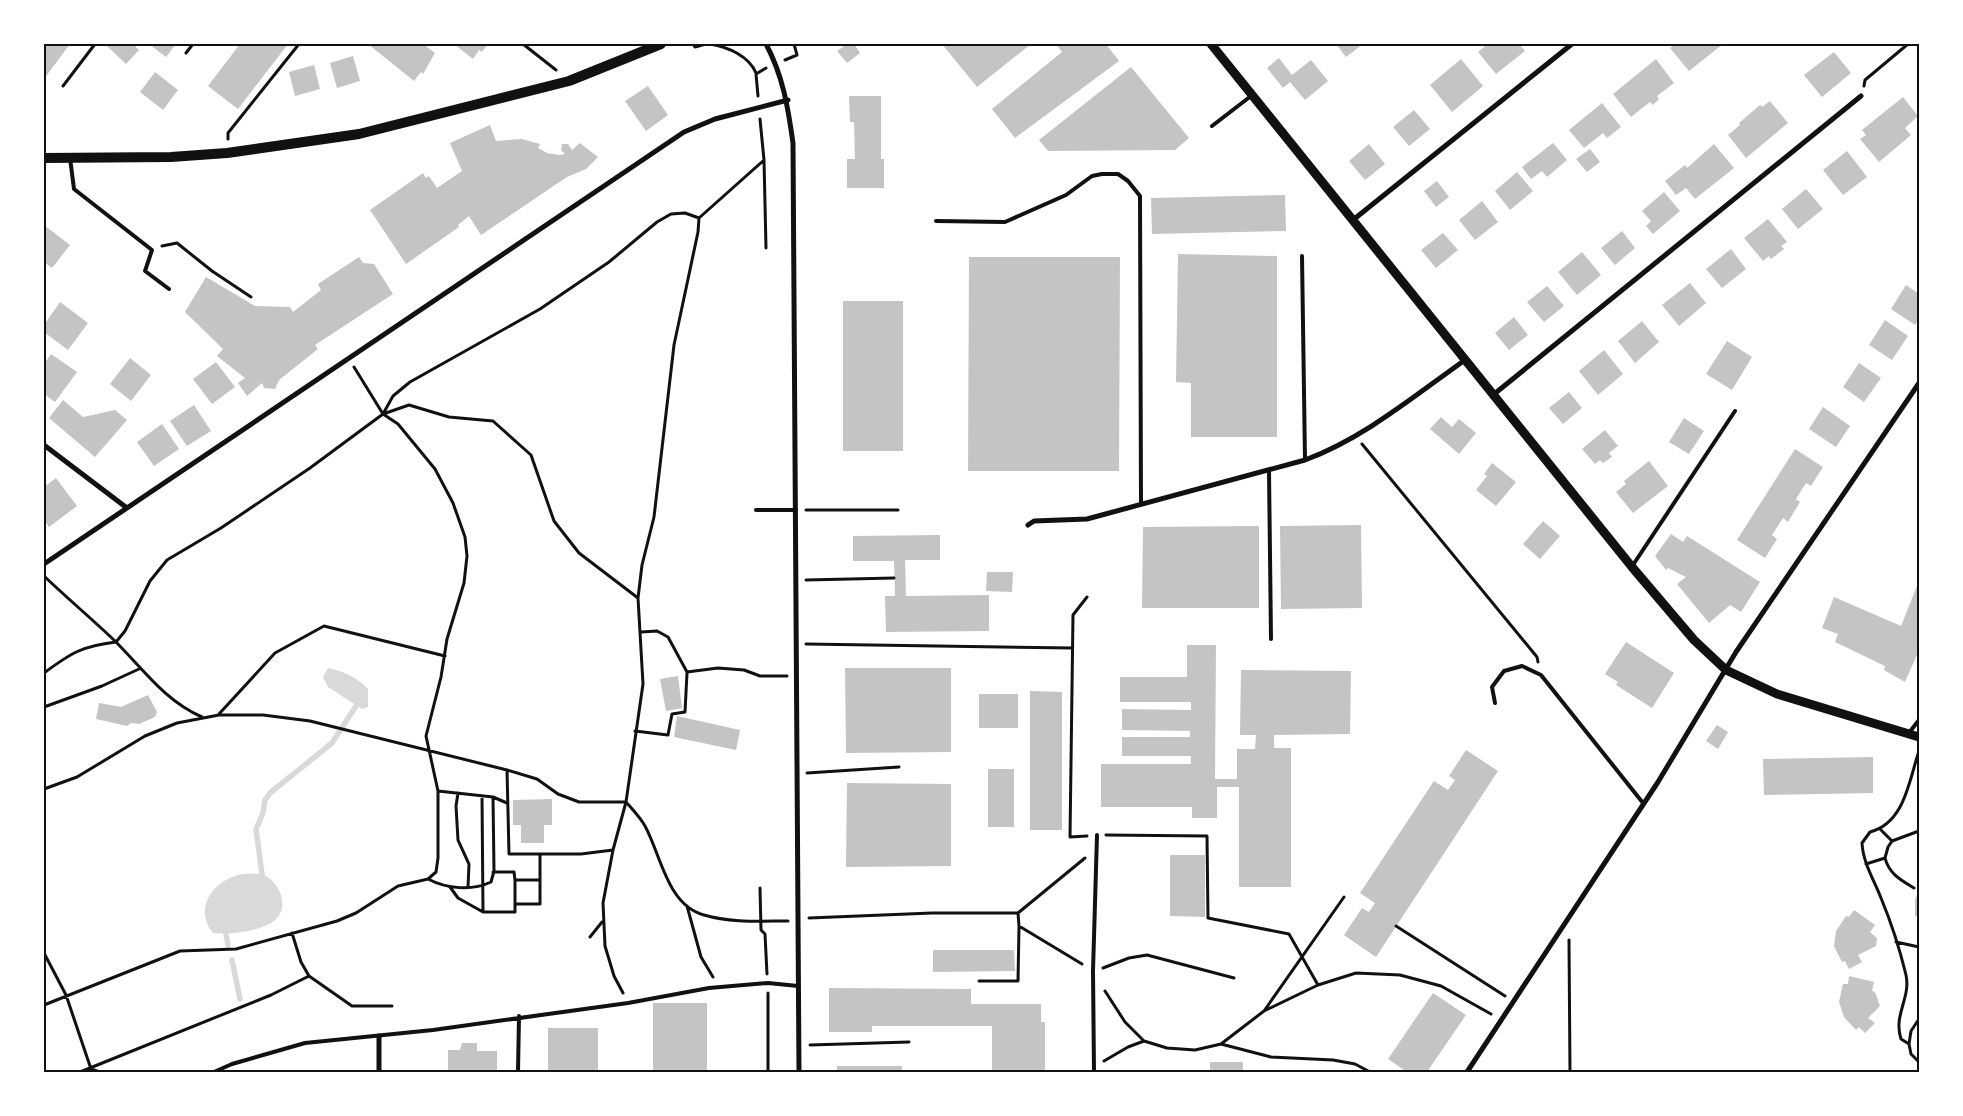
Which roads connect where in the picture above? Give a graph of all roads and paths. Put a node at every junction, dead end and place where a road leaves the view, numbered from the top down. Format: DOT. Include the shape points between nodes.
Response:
graph roads {
  1 [pos="95,44"];
  2 [pos="193,44"];
  3 [pos="299,44"];
  4 [pos="523,44"];
  5 [pos="661,44"];
  6 [pos="693,44"];
  7 [pos="706,44"];
  8 [pos="710,44"];
  9 [pos="766,44"];
  10 [pos="794,44"];
  11 [pos="1213,44"];
  12 [pos="1572,44"];
  13 [pos="1908,44"];
  14 [pos="186,53"];
  15 [pos="797,55"];
  16 [pos="776,63"];
  17 [pos="756,74"];
  18 [pos="569,81"];
  19 [pos="64,86"];
  20 [pos="1251,96"];
  21 [pos="1861,96"];
  22 [pos="788,100"];
  23 [pos="759,108"];
  24 [pos="1212,126"];
  25 [pos="227,153"];
  26 [pos="44,158"];
  27 [pos="70,158"];
  28 [pos="764,160"];
  29 [pos="699,218"];
  30 [pos="1353,220"];
  31 [pos="936,221"];
  32 [pos="766,248"];
  33 [pos="152,250"];
  34 [pos="1302,256"];
  35 [pos="169,289"];
  36 [pos="252,297"];
  37 [pos="348,358"];
  38 [pos="1465,360"];
  39 [pos="1919,383"];
  40 [pos="1493,395"];
  41 [pos="1735,411"];
  42 [pos="383,414"];
  43 [pos="1356,436"];
  44 [pos="44,444"];
  45 [pos="1306,460"];
  46 [pos="1269,471"];
  47 [pos="1141,504"];
  48 [pos="126,508"];
  49 [pos="756,510"];
  50 [pos="796,510"];
  51 [pos="898,510"];
  52 [pos="1028,525"];
  53 [pos="44,564"];
  54 [pos="1632,567"];
  55 [pos="44,576"];
  56 [pos="894,578"];
  57 [pos="795,580"];
  58 [pos="1087,597"];
  59 [pos="638,598"];
  60 [pos="641,632"];
  61 [pos="1270,639"];
  62 [pos="116,642"];
  63 [pos="795,644"];
  64 [pos="1072,648"];
  65 [pos="445,656"];
  66 [pos="139,669"];
  67 [pos="1726,670"];
  68 [pos="687,672"];
  69 [pos="44,673"];
  70 [pos="1541,675"];
  71 [pos="795,676"];
  72 [pos="1494,703"];
  73 [pos="44,707"];
  74 [pos="219,715"];
  75 [pos="202,717"];
  76 [pos="1919,720"];
  77 [pos="635,731"];
  78 [pos="1908,734"];
  79 [pos="1919,737"];
  80 [pos="429,751"];
  81 [pos="1919,751"];
  82 [pos="900,767"];
  83 [pos="507,770"];
  84 [pos="797,774"];
  85 [pos="44,789"];
  86 [pos="438,791"];
  87 [pos="458,793"];
  88 [pos="482,796"];
  89 [pos="493,797"];
  90 [pos="626,802"];
  91 [pos="507,803"];
  92 [pos="1643,804"];
  93 [pos="1880,830"];
  94 [pos="1919,831"];
  95 [pos="1097,835"];
  96 [pos="1892,841"];
  97 [pos="613,850"];
  98 [pos="540,854"];
  99 [pos="1885,858"];
  100 [pos="1866,864"];
  101 [pos="493,872"];
  102 [pos="428,879"];
  103 [pos="515,880"];
  104 [pos="540,880"];
  105 [pos="450,886"];
  106 [pos="468,887"];
  107 [pos="481,887"];
  108 [pos="1914,888"];
  109 [pos="1344,897"];
  110 [pos="515,904"];
  111 [pos="687,905"];
  112 [pos="483,912"];
  113 [pos="1018,913"];
  114 [pos="798,920"];
  115 [pos="603,922"];
  116 [pos="1564,925"];
  117 [pos="1019,926"];
  118 [pos="1396,926"];
  119 [pos="292,933"];
  120 [pos="590,937"];
  121 [pos="1895,942"];
  122 [pos="1919,947"];
  123 [pos="44,953"];
  124 [pos="1302,958"];
  125 [pos="1093,971"];
  126 [pos="309,976"];
  127 [pos="1234,978"];
  128 [pos="979,981"];
  129 [pos="798,986"];
  130 [pos="1318,986"];
  131 [pos="720,988"];
  132 [pos="66,995"];
  133 [pos="1512,1001"];
  134 [pos="628,1003"];
  135 [pos="44,1005"];
  136 [pos="392,1006"];
  137 [pos="1264,1012"];
  138 [pos="519,1016"];
  139 [pos="1501,1019"];
  140 [pos="1919,1019"];
  141 [pos="379,1036"];
  142 [pos="909,1042"];
  143 [pos="1144,1042"];
  144 [pos="1221,1044"];
  145 [pos="1909,1044"];
  146 [pos="799,1045"];
  147 [pos="1919,1062"];
  148 [pos="91,1068"];
  149 [pos="1094,1070"];
  150 [pos="80,1072"];
  151 [pos="100,1072"];
  152 [pos="214,1072"];
  153 [pos="379,1072"];
  154 [pos="518,1072"];
  155 [pos="799,1072"];
  156 [pos="1370,1072"];
  157 [pos="1467,1072"];
  158 [pos="1570,1072"];
  1 -- 19 [label="path"];
  2 -- 14 [label="path"];
  3 -- 25 [label="path" via="228,133"];
  4 -- 18 [label="path"];
  5 -- 18 [label="main road"];
  6 -- 7 [label="path" via="695,47"];
  8 -- 17 [label="path" via="743,56"];
  9 -- 16 [label="street"];
  10 -- 15 [label="path"];
  11 -- 20 [label="street"];
  12 -- 30 [label="street"];
  13 -- 21 [label="path" via="1865,80"];
  16 -- 17 [label="path"];
  16 -- 22 [label="street"];
  17 -- 23 [label="path"];
  18 -- 25 [label="main road" via="359,134"];
  20 -- 24 [label="lane"];
  20 -- 30 [label="street"];
  21 -- 40 [label="street"];
  22 -- 23 [label="street"];
  22 -- 50 [label="street" via="793,143"];
  23 -- 28 [label="path"];
  23 -- 37 [label="street" via="715,119 684,132"];
  25 -- 27 [label="main road"];
  26 -- 27 [label="main road"];
  27 -- 33 [label="lane" via="74,189"];
  28 -- 29 [label="path"];
  28 -- 32 [label="path"];
  29 -- 42 [label="path" via="685,213 671,214 657,222 629,247 563,294 410,382 393,396"];
  29 -- 59 [label="path" via="674,345 654,517"];
  30 -- 38 [label="street"];
  31 -- 47 [label="lane" via="1006,222 1066,195 1092,176 1102,174 1118,174 1140,196"];
  33 -- 35 [label="lane" via="145,271"];
  33 -- 36 [label="path" via="177,243 212,272"];
  34 -- 45 [label="lane"];
  37 -- 42 [label="path"];
  37 -- 48 [label="street"];
  38 -- 40 [label="street"];
  38 -- 43 [label="street"];
  39 -- 67 [label="street"];
  40 -- 54 [label="street"];
  41 -- 54 [label="lane"];
  42 -- 59 [label="path" via="409,405 449,417 493,421 531,455 554,521 578,553"];
  42 -- 62 [label="path" via="310,468 167,560 150,581 125,631"];
  42 -- 65 [label="path" via="398,424 436,469 465,537 464,583"];
  43 -- 45 [label="street"];
  43 -- 70 [label="path" via="1537,656"];
  44 -- 48 [label="street"];
  45 -- 46 [label="street"];
  46 -- 47 [label="street"];
  46 -- 61 [label="lane"];
  47 -- 52 [label="street" via="1087,519 1034,521"];
  48 -- 53 [label="street"];
  49 -- 50 [label="lane"];
  50 -- 51 [label="path"];
  50 -- 57 [label="street"];
  54 -- 67 [label="street" via="1694,640"];
  55 -- 62 [label="path"];
  56 -- 57 [label="path"];
  57 -- 63 [label="street"];
  58 -- 64 [label="path" via="1072,615"];
  59 -- 60 [label="path"];
  60 -- 68 [label="path" via="657,631 668,637"];
  60 -- 77 [label="path" via="643,684"];
  62 -- 66 [label="path"];
  62 -- 69 [label="path" via="89,645"];
  63 -- 64 [label="path"];
  63 -- 71 [label="street"];
  64 -- 95 [label="path" via="1070,837"];
  65 -- 74 [label="path" via="324,626 275,653"];
  65 -- 80 [label="path" via="426,736"];
  66 -- 73 [label="path"];
  66 -- 75 [label="path" via="184,709"];
  67 -- 78 [label="street" via="1777,694"];
  67 -- 92 [label="street"];
  68 -- 71 [label="path" via="718,668 744,670 760,676"];
  68 -- 77 [label="path" via="685,712 672,714 668,735"];
  70 -- 72 [label="lane" via="1522,666 1504,671 1492,687"];
  70 -- 92 [label="lane"];
  71 -- 84 [label="street"];
  74 -- 75 [label="path"];
  74 -- 80 [label="path" via="263,715 310,721"];
  75 -- 85 [label="path" via="146,736 77,777"];
  76 -- 78 [label="lane"];
  77 -- 90 [label="path"];
  78 -- 79 [label="street"];
  80 -- 83 [label="path"];
  80 -- 86 [label="path"];
  81 -- 93 [label="path" via="1899,810"];
  82 -- 84 [label="path"];
  83 -- 90 [label="path" via="537,779 558,794 579,802"];
  83 -- 91 [label="path"];
  84 -- 114 [label="street"];
  86 -- 87 [label="path"];
  86 -- 102 [label="path" via="438,858 436,872"];
  87 -- 88 [label="path"];
  87 -- 106 [label="path" via="458,840 469,864"];
  88 -- 89 [label="path"];
  88 -- 107 [label="path"];
  89 -- 91 [label="path"];
  89 -- 101 [label="path"];
  90 -- 97 [label="path"];
  90 -- 111 [label="path" via="644,824 667,877"];
  91 -- 98 [label="path" via="509,854"];
  92 -- 116 [label="street"];
  93 -- 96 [label="path"];
  93 -- 100 [label="path" via="1870,832 1862,843"];
  94 -- 96 [label="path"];
  95 -- 113 [label="path" via="1086,857"];
  95 -- 124 [label="path" via="1208,836 1208,918 1289,934"];
  95 -- 125 [label="lane"];
  96 -- 99 [label="path"];
  97 -- 98 [label="path"];
  97 -- 115 [label="path" via="603,903"];
  98 -- 104 [label="path"];
  99 -- 100 [label="path"];
  99 -- 108 [label="path" via="1887,867 1896,877"];
  100 -- 121 [label="path"];
  101 -- 103 [label="path" via="514,872"];
  101 -- 107 [label="path" via="491,882"];
  102 -- 105 [label="path"];
  102 -- 119 [label="path" via="398,886 356,913 337,921"];
  103 -- 104 [label="path"];
  103 -- 110 [label="path"];
  104 -- 110 [label="path" via="540,904"];
  105 -- 106 [label="path"];
  105 -- 112 [label="path" via="458,898"];
  106 -- 107 [label="path"];
  107 -- 112 [label="path"];
  109 -- 124 [label="path"];
  110 -- 112 [label="path" via="515,912"];
  111 -- 114 [label="path" via="703,915 747,921"];
  111 -- 131 [label="path" via="701,957"];
  113 -- 114 [label="path" via="932,913"];
  113 -- 117 [label="path"];
  114 -- 129 [label="street"];
  115 -- 120 [label="path"];
  115 -- 134 [label="path" via="605,946 614,976"];
  116 -- 133 [label="street"];
  116 -- 158 [label="path" via="1568,934"];
  117 -- 125 [label="path"];
  117 -- 128 [label="path" via="1018,981"];
  118 -- 133 [label="path"];
  119 -- 126 [label="path"];
  119 -- 132 [label="path" via="236,949 180,952"];
  121 -- 122 [label="path"];
  121 -- 145 [label="path" via="1906,977 1906,992 1897,1028 1901,1039"];
  123 -- 132 [label="path"];
  124 -- 130 [label="path"];
  124 -- 137 [label="path"];
  125 -- 127 [label="path" via="1147,955"];
  125 -- 143 [label="path" via="1114,1007"];
  125 -- 149 [label="lane"];
  126 -- 136 [label="path" via="352,1006"];
  126 -- 148 [label="path" via="271,995"];
  129 -- 131 [label="lane" via="768,983"];
  129 -- 146 [label="street"];
  130 -- 137 [label="path"];
  130 -- 139 [label="path" via="1356,973 1400,975 1441,986"];
  131 -- 134 [label="lane"];
  132 -- 135 [label="path"];
  132 -- 148 [label="path"];
  133 -- 139 [label="street"];
  134 -- 138 [label="lane"];
  137 -- 144 [label="path"];
  138 -- 141 [label="lane"];
  138 -- 154 [label="lane"];
  139 -- 157 [label="street"];
  140 -- 145 [label="path" via="1911,1031"];
  141 -- 152 [label="lane" via="306,1043"];
  141 -- 153 [label="street"];
  142 -- 146 [label="path"];
  143 -- 144 [label="path" via="1195,1050"];
  143 -- 149 [label="path" via="1128,1047"];
  144 -- 156 [label="path" via="1271,1057 1309,1057 1355,1064"];
  145 -- 147 [label="path" via="1911,1054"];
  146 -- 155 [label="street"];
  148 -- 150 [label="path"];
  148 -- 151 [label="path"];
}
